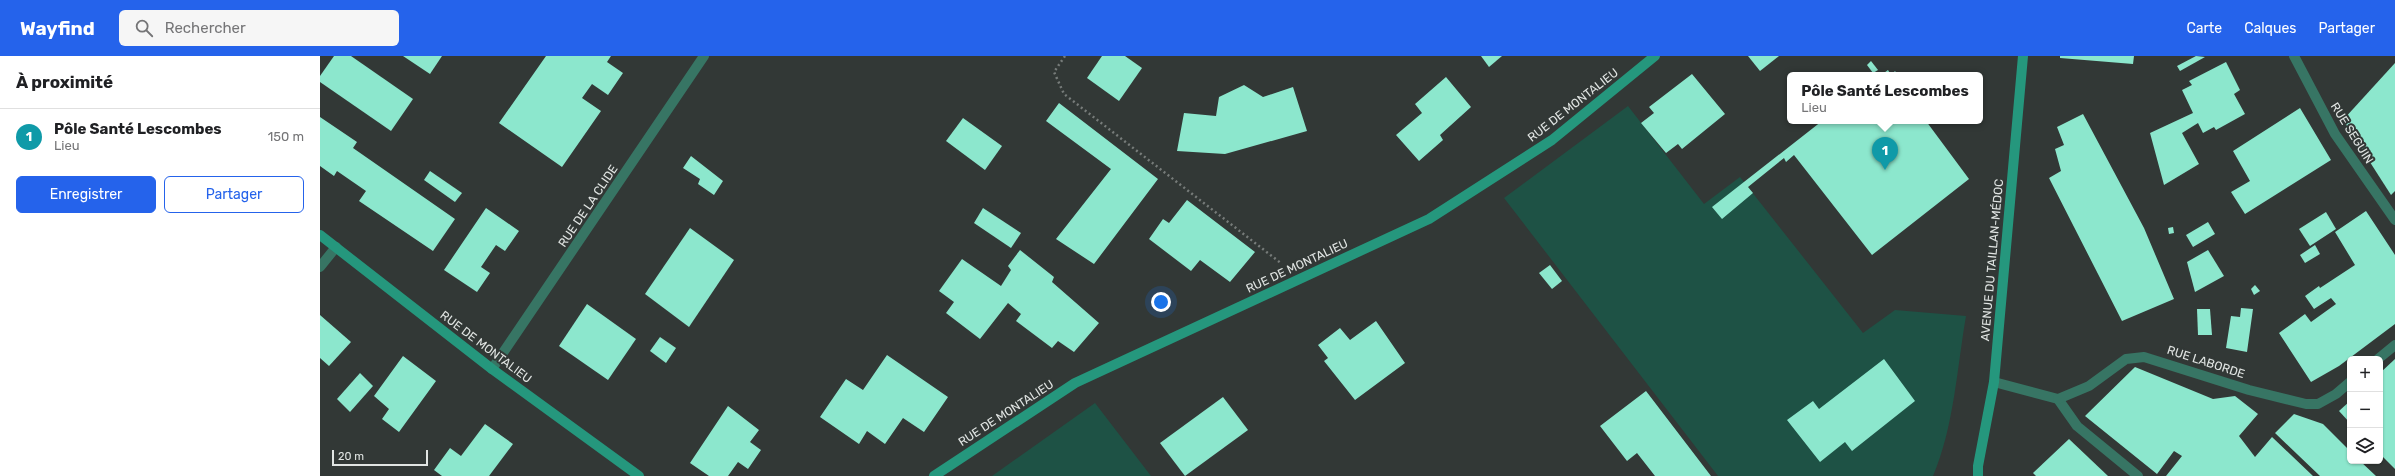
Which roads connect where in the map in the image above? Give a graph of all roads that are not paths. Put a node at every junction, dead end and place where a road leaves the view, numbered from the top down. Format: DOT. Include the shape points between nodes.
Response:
graph roads {
  1 [pos="704,56"];
  2 [pos="1655,56"];
  3 [pos="2023,56"];
  4 [pos="2294,56"];
  5 [pos="2395,220"];
  6 [pos="320,235"];
  7 [pos="336,247"];
  8 [pos="320,267"];
  9 [pos="2395,345"];
  10 [pos="2382,356"];
  11 [pos="492,369"];
  12 [pos="1994,382"];
  13 [pos="2347,385"];
  14 [pos="2058,399"];
  15 [pos="1978,471"];
  16 [pos="639,476"];
  17 [pos="934,476"];
  18 [pos="1972,476"];
  19 [pos="2138,476"];
  1 -- 11 [label="street, RUE DE LA CLIDE"];
  2 -- 17 [label="street, RUE DE MONTALIEU" via="1552,140 1429,220 1075,383"];
  3 -- 12 [label="street, AVENUE DU TAILLAN-MÉDOC"];
  4 -- 5 [label="street, RUE SEGUIN" via="2335,134"];
  6 -- 7 [label="street, RUE DE MONTALIEU"];
  7 -- 8 [label="street"];
  7 -- 11 [label="street, RUE DE MONTALIEU"];
  9 -- 10 [label="street"];
  11 -- 16 [label="street, RUE DE MONTALIEU"];
  12 -- 14 [label="street"];
  12 -- 15 [label="street, AVENUE DU TAILLAN-MÉDOC"];
  13 -- 14 [label="street, RUE LABORDE" via="2318,404 2306,404 2249,390 2144,357 2126,359 2090,386"];
  14 -- 19 [label="street" via="2077,426"];
  15 -- 18 [label="street, AVENUE DU TAILLAN-MÉDOC"];
}
